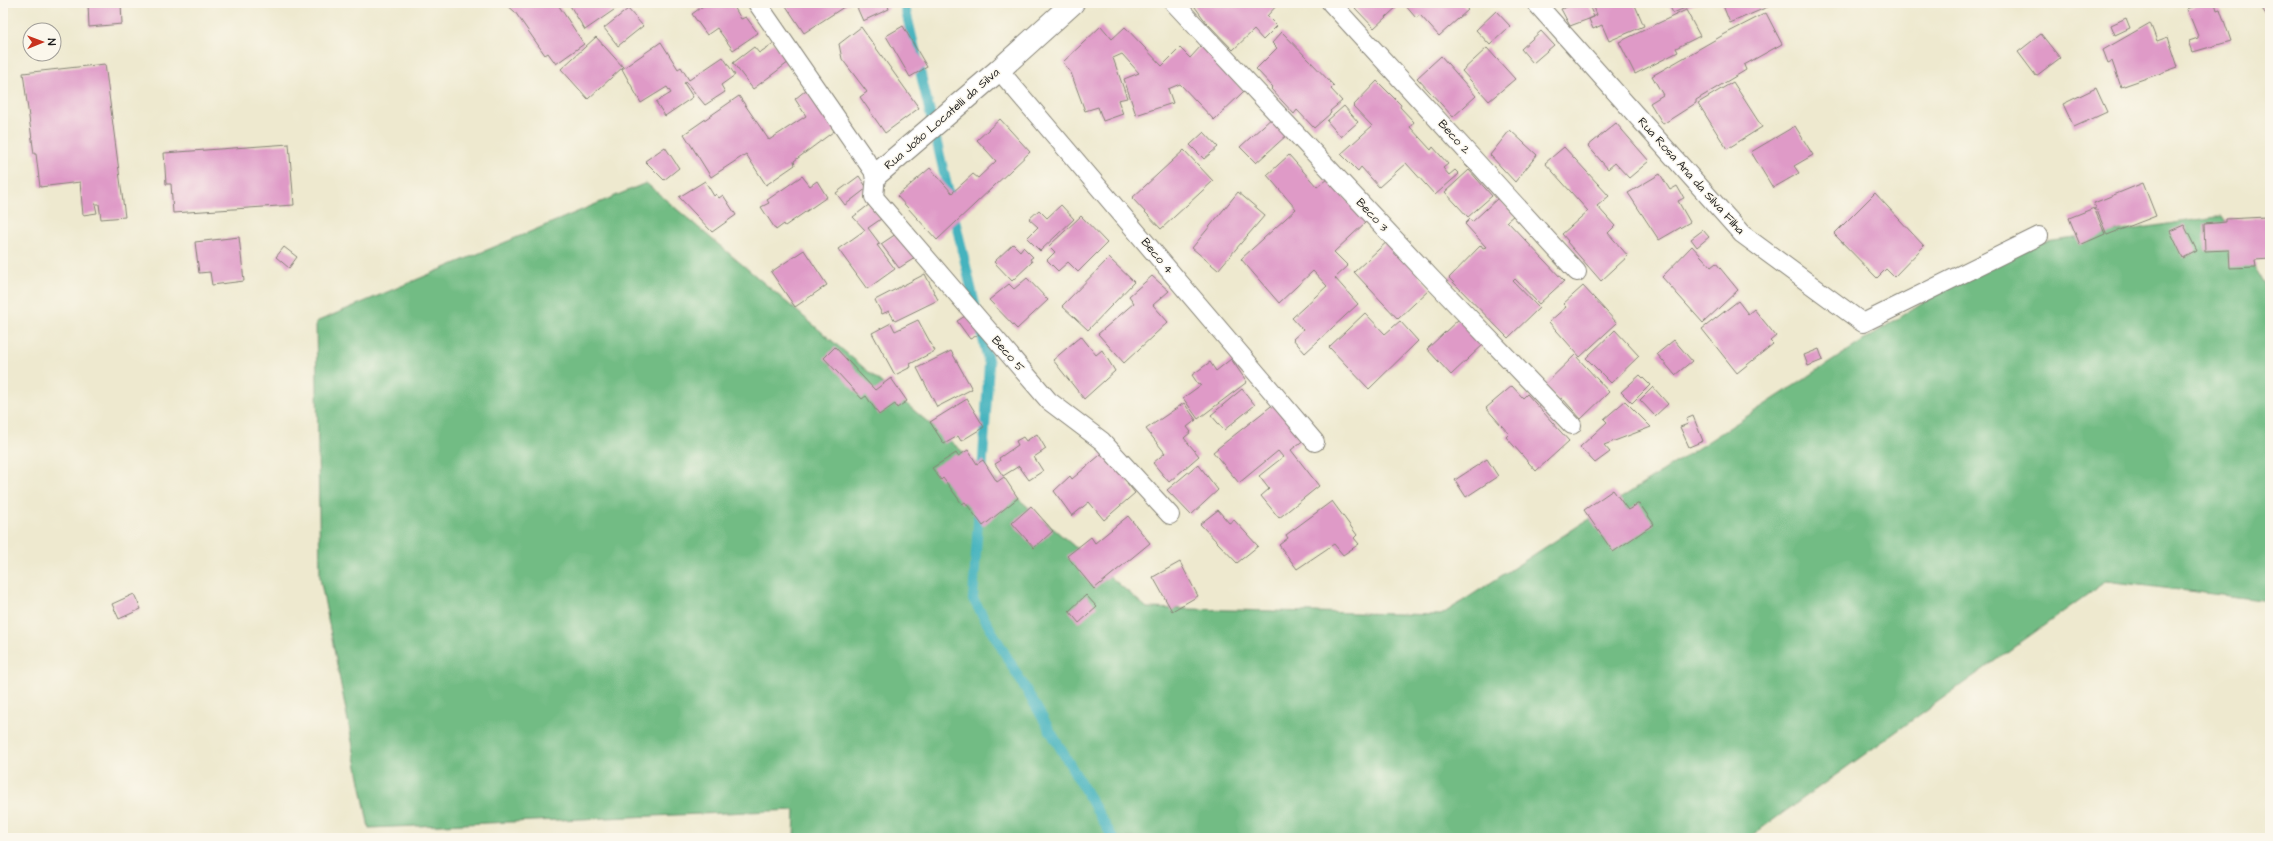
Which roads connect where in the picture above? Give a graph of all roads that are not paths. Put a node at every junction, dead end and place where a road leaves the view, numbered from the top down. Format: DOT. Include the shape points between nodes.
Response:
graph roads {
  1 [pos="757,3"];
  2 [pos="1073,3"];
  3 [pos="1174,3"];
  4 [pos="1331,3"];
  5 [pos="1536,3"];
  6 [pos="1000,70"];
  7 [pos="876,175"];
  8 [pos="2039,236"];
  9 [pos="1577,272"];
  10 [pos="1572,426"];
  11 [pos="1315,442"];
  12 [pos="1170,514"];
  1 -- 7 [label="lane, Rua João Locatelli da Silva"];
  2 -- 6 [label="street, Rua João Locatelli da Silva"];
  3 -- 10 [label="lane, Beco 3"];
  4 -- 9 [label="lane, Beco 2"];
  5 -- 8 [label="lane, Rua Rosa Ana da Silva Filha" via="1742,234 1863,323"];
  6 -- 7 [label="street, Rua João Locatelli da Silva"];
  6 -- 11 [label="lane, Beco 4"];
  7 -- 12 [label="lane, Beco 5" via="874,197 1043,395 1102,441"];
}
